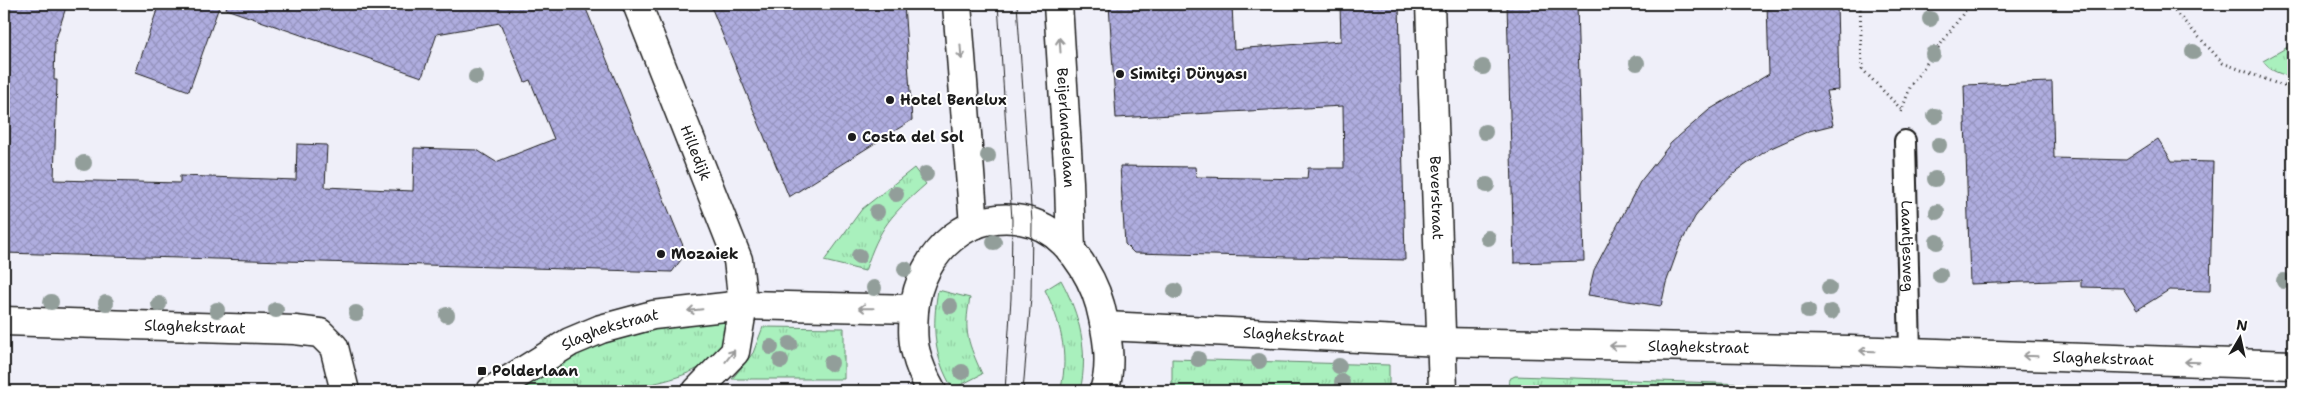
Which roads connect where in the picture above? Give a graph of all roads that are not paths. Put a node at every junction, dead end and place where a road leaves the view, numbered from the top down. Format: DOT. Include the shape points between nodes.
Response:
graph roads {
  1 [pos="637,4"];
  2 [pos="956,4"];
  3 [pos="1058,4"];
  4 [pos="1430,4"];
  5 [pos="1905,141"];
  6 [pos="974,225"];
  7 [pos="1071,251"];
  8 [pos="743,305"];
  9 [pos="914,309"];
  10 [pos="4,321"];
  11 [pos="1105,326"];
  12 [pos="1441,342"];
  13 [pos="1910,352"];
  14 [pos="2293,365"];
  15 [pos="345,391"];
  16 [pos="491,391"];
  17 [pos="697,391"];
  18 [pos="932,391"];
  19 [pos="1104,391"];
  20 [pos="1443,391"];
  1 -- 8 [label="street, Hilledijk" via="738,260"];
  2 -- 6 [label="street, one-way"];
  7 -- 3 [label="street, Beijerlandselaan, one-way"];
  4 -- 12 [label="street, Beverstraat"];
  5 -- 13 [label="lane, Laantjesweg"];
  6 -- 7 [label="street" via="994,220 1032,222"];
  6 -- 9 [label="street" via="953,236 932,260"];
  7 -- 11 [label="street" via="1098,298"];
  9 -- 8 [label="street, Slaghekstraat, one-way"];
  8 -- 16 [label="street, Slaghekstraat, one-way" via="653,315 601,329 570,342"];
  17 -- 8 [label="street, one-way" via="735,352"];
  9 -- 18 [label="street" via="915,351"];
  10 -- 15 [label="street, Slaghekstraat" via="320,333 334,347"];
  11 -- 12 [label="street, Slaghekstraat"];
  11 -- 19 [label="street" via="1108,360"];
  13 -- 12 [label="street, Slaghekstraat, one-way"];
  12 -- 20 [label="street, Beverstraat"];
  14 -- 13 [label="street, Slaghekstraat, one-way"];
}
